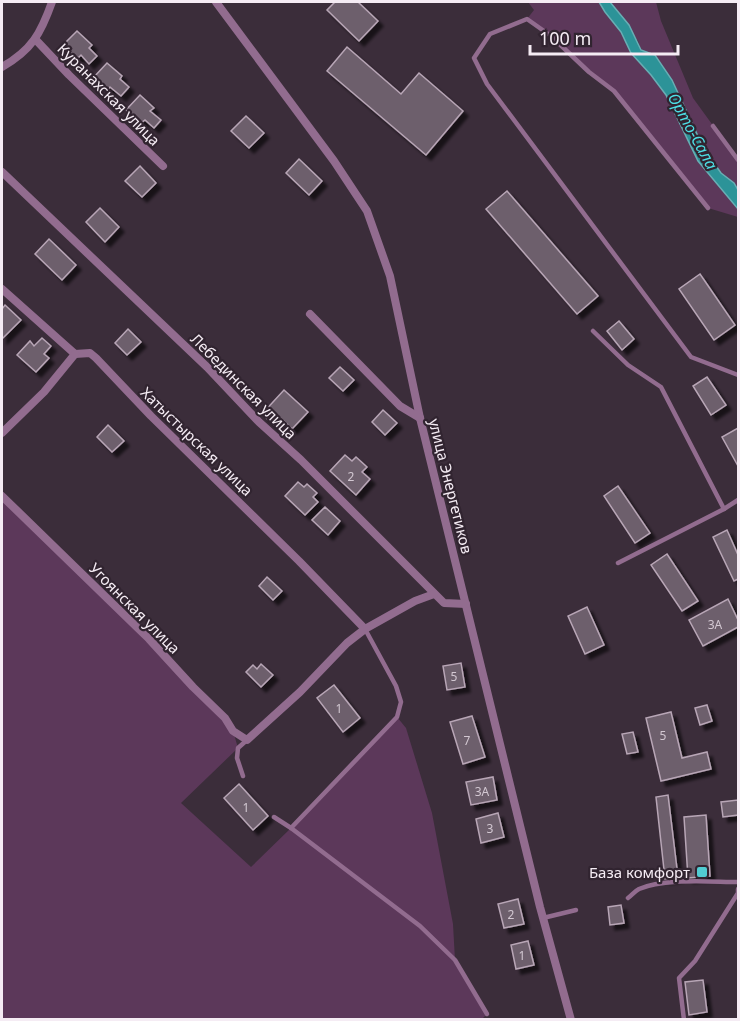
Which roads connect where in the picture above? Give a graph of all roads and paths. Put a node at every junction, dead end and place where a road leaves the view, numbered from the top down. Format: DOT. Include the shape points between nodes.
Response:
graph roads {
  1 [pos="52,2"];
  2 [pos="216,2"];
  3 [pos="36,40"];
  4 [pos="2,67"];
  5 [pos="713,126"];
  6 [pos="738,160"];
  7 [pos="163,166"];
  8 [pos="3,174"];
  9 [pos="708,208"];
  10 [pos="2,289"];
  11 [pos="310,314"];
  12 [pos="593,331"];
  13 [pos="75,354"];
  14 [pos="738,375"];
  15 [pos="420,418"];
  16 [pos="2,433"];
  17 [pos="2,496"];
  18 [pos="738,500"];
  19 [pos="724,509"];
  20 [pos="618,562"];
  21 [pos="434,594"];
  22 [pos="466,604"];
  23 [pos="364,629"];
  24 [pos="247,740"];
  25 [pos="243,776"];
  26 [pos="274,818"];
  27 [pos="291,828"];
  28 [pos="738,882"];
  29 [pos="738,889"];
  30 [pos="628,898"];
  31 [pos="576,910"];
  32 [pos="543,918"];
  33 [pos="487,1014"];
  34 [pos="571,1020"];
  35 [pos="684,1020"];
  1 -- 3 [label="street"];
  2 -- 15 [label="street, улица Энергетиков" via="368,211 390,276"];
  3 -- 4 [label="street"];
  3 -- 7 [label="street, Куранахская улица"];
  5 -- 6 [label="lane"];
  8 -- 21 [label="street, Лебединская улица" via="207,368"];
  9 -- 14 [label="lane" via="614,91 551,36 527,19 490,34 474,58 487,84 691,357"];
  10 -- 13 [label="street, Хатыстырская улица"];
  11 -- 15 [label="street" via="400,406"];
  12 -- 19 [label="lane" via="628,365 661,387"];
  13 -- 16 [label="street" via="44,392"];
  13 -- 23 [label="street, Хатыстырская улица" via="90,353 96,358"];
  15 -- 22 [label="street, улица Энергетиков"];
  17 -- 24 [label="street, Угоянская улица" via="149,639 233,731"];
  18 -- 19 [label="lane"];
  19 -- 20 [label="lane"];
  21 -- 22 [label="street, Лебединская улица" via="444,603"];
  21 -- 23 [label="street"];
  22 -- 32 [label="street, улица Энергетиков"];
  23 -- 24 [label="street"];
  23 -- 27 [label="lane" via="396,686 401,702 397,717"];
  24 -- 25 [label="lane" via="238,748"];
  26 -- 27 [label="lane"];
  27 -- 33 [label="lane" via="420,926 455,960"];
  28 -- 30 [label="lane" via="656,885 638,889"];
  29 -- 35 [label="lane" via="695,961 679,978"];
  31 -- 32 [label="lane"];
  32 -- 34 [label="street, улица Энергетиков"];
}
